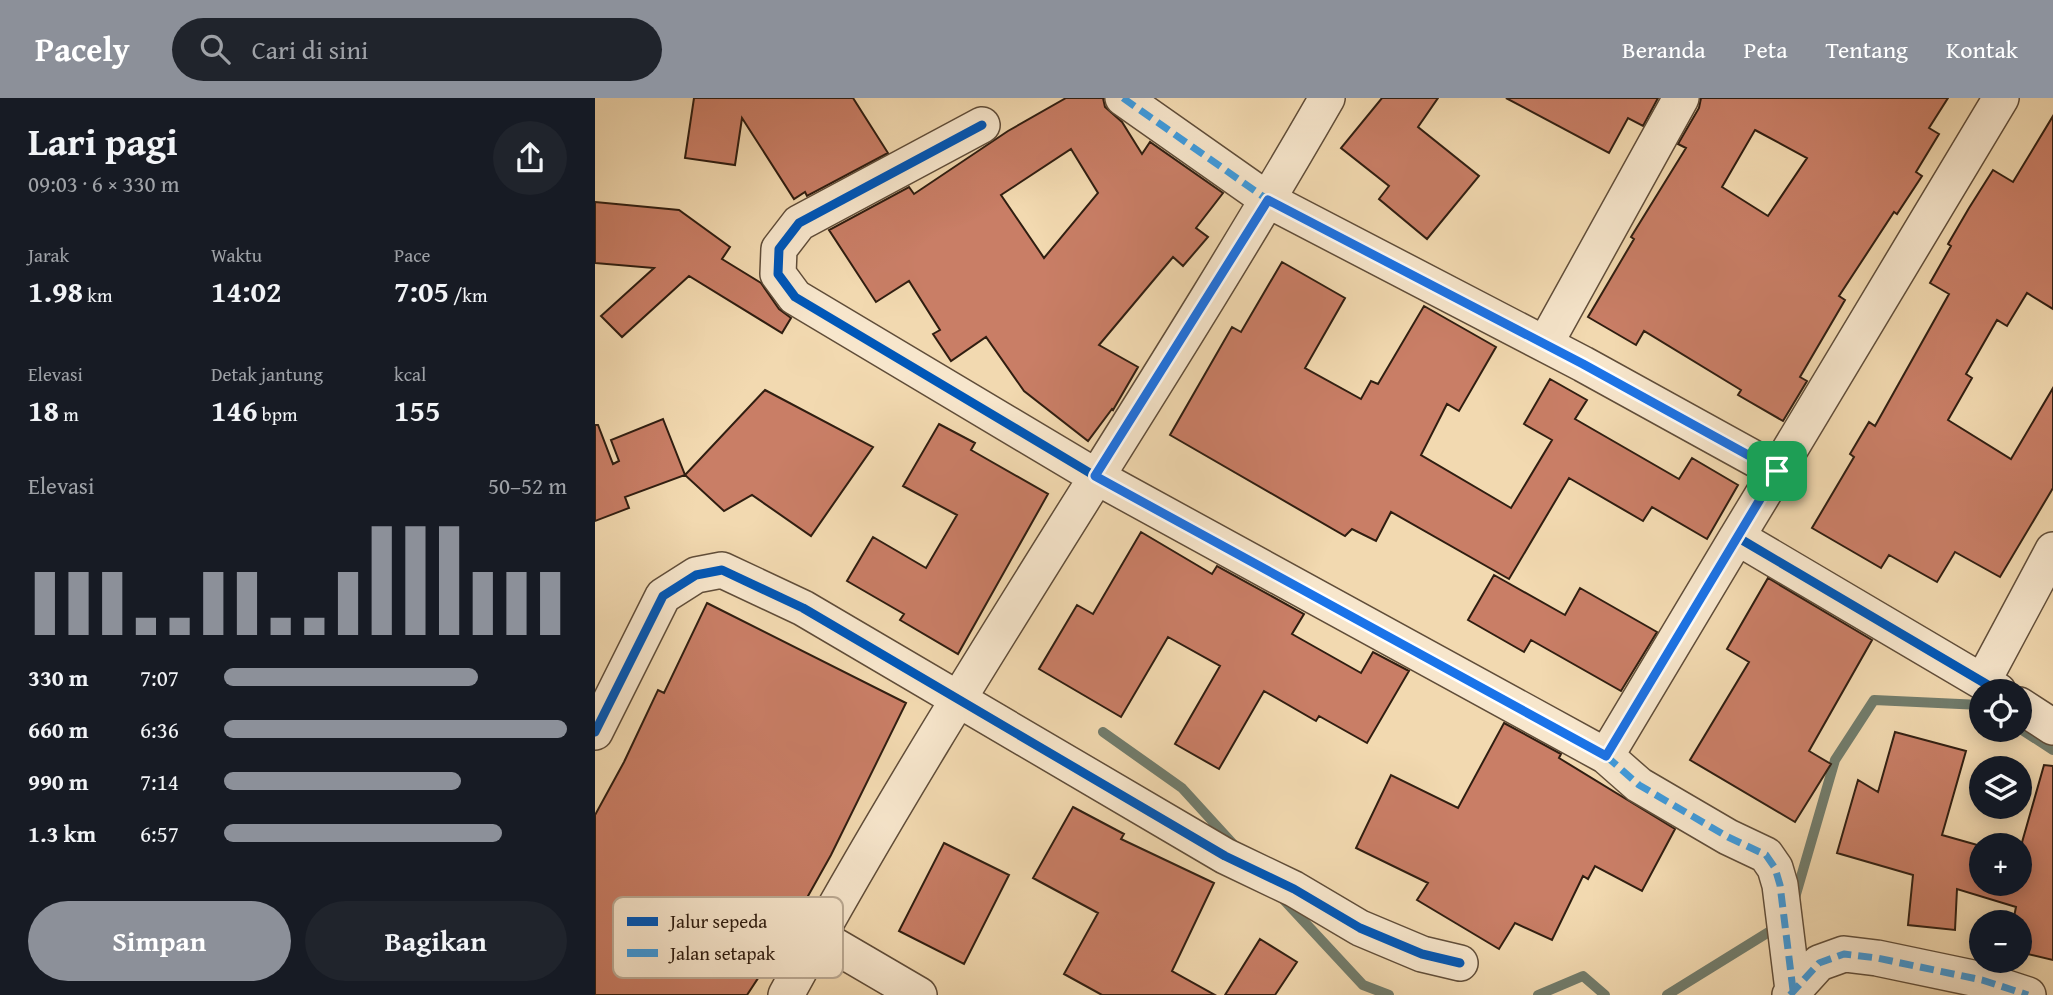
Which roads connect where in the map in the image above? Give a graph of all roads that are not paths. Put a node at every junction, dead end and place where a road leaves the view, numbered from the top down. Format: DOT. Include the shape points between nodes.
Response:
graph roads {
  1 [pos="1123,98"];
  2 [pos="1327,98"];
  3 [pos="1681,98"];
  4 [pos="2001,98"];
  5 [pos="982,125"];
  6 [pos="1268,200"];
  7 [pos="1545,344"];
  8 [pos="1777,471"];
  9 [pos="1095,476"];
  10 [pos="1737,537"];
  11 [pos="2053,550"];
  12 [pos="1978,679"];
  13 [pos="1993,679"];
  14 [pos="957,699"];
  15 [pos="2032,713"];
  16 [pos="599,714"];
  17 [pos="2053,727"];
  18 [pos="1606,756"];
  19 [pos="841,897"];
  20 [pos="843,951"];
  21 [pos="1460,963"];
  22 [pos="795,978"];
  23 [pos="1791,982"];
  24 [pos="786,995"];
  25 [pos="919,995"];
  26 [pos="2028,995"];
  1 -- 6 [label="street"];
  2 -- 6 [label="street"];
  3 -- 7 [label="street"];
  4 -- 8 [label="street"];
  5 -- 9 [label="street" via="799,223 779,250 778,274 795,297"];
  6 -- 7 [label="street"];
  6 -- 9 [label="street"];
  7 -- 8 [label="street"];
  8 -- 10 [label="street"];
  9 -- 14 [label="street"];
  9 -- 18 [label="street"];
  10 -- 12 [label="street"];
  10 -- 18 [label="street"];
  11 -- 13 [label="street"];
  14 -- 16 [label="street" via="803,608 722,570 696,575 663,596"];
  14 -- 19 [label="street"];
  14 -- 21 [label="street" via="1225,856 1360,928 1422,954"];
  15 -- 17 [label="street"];
  18 -- 23 [label="street" via="1639,785 1766,855 1780,885"];
  20 -- 25 [label="street"];
  22 -- 24 [label="street"];
  23 -- 26 [label="street" via="1819,963 1844,954 1982,980"];
}
